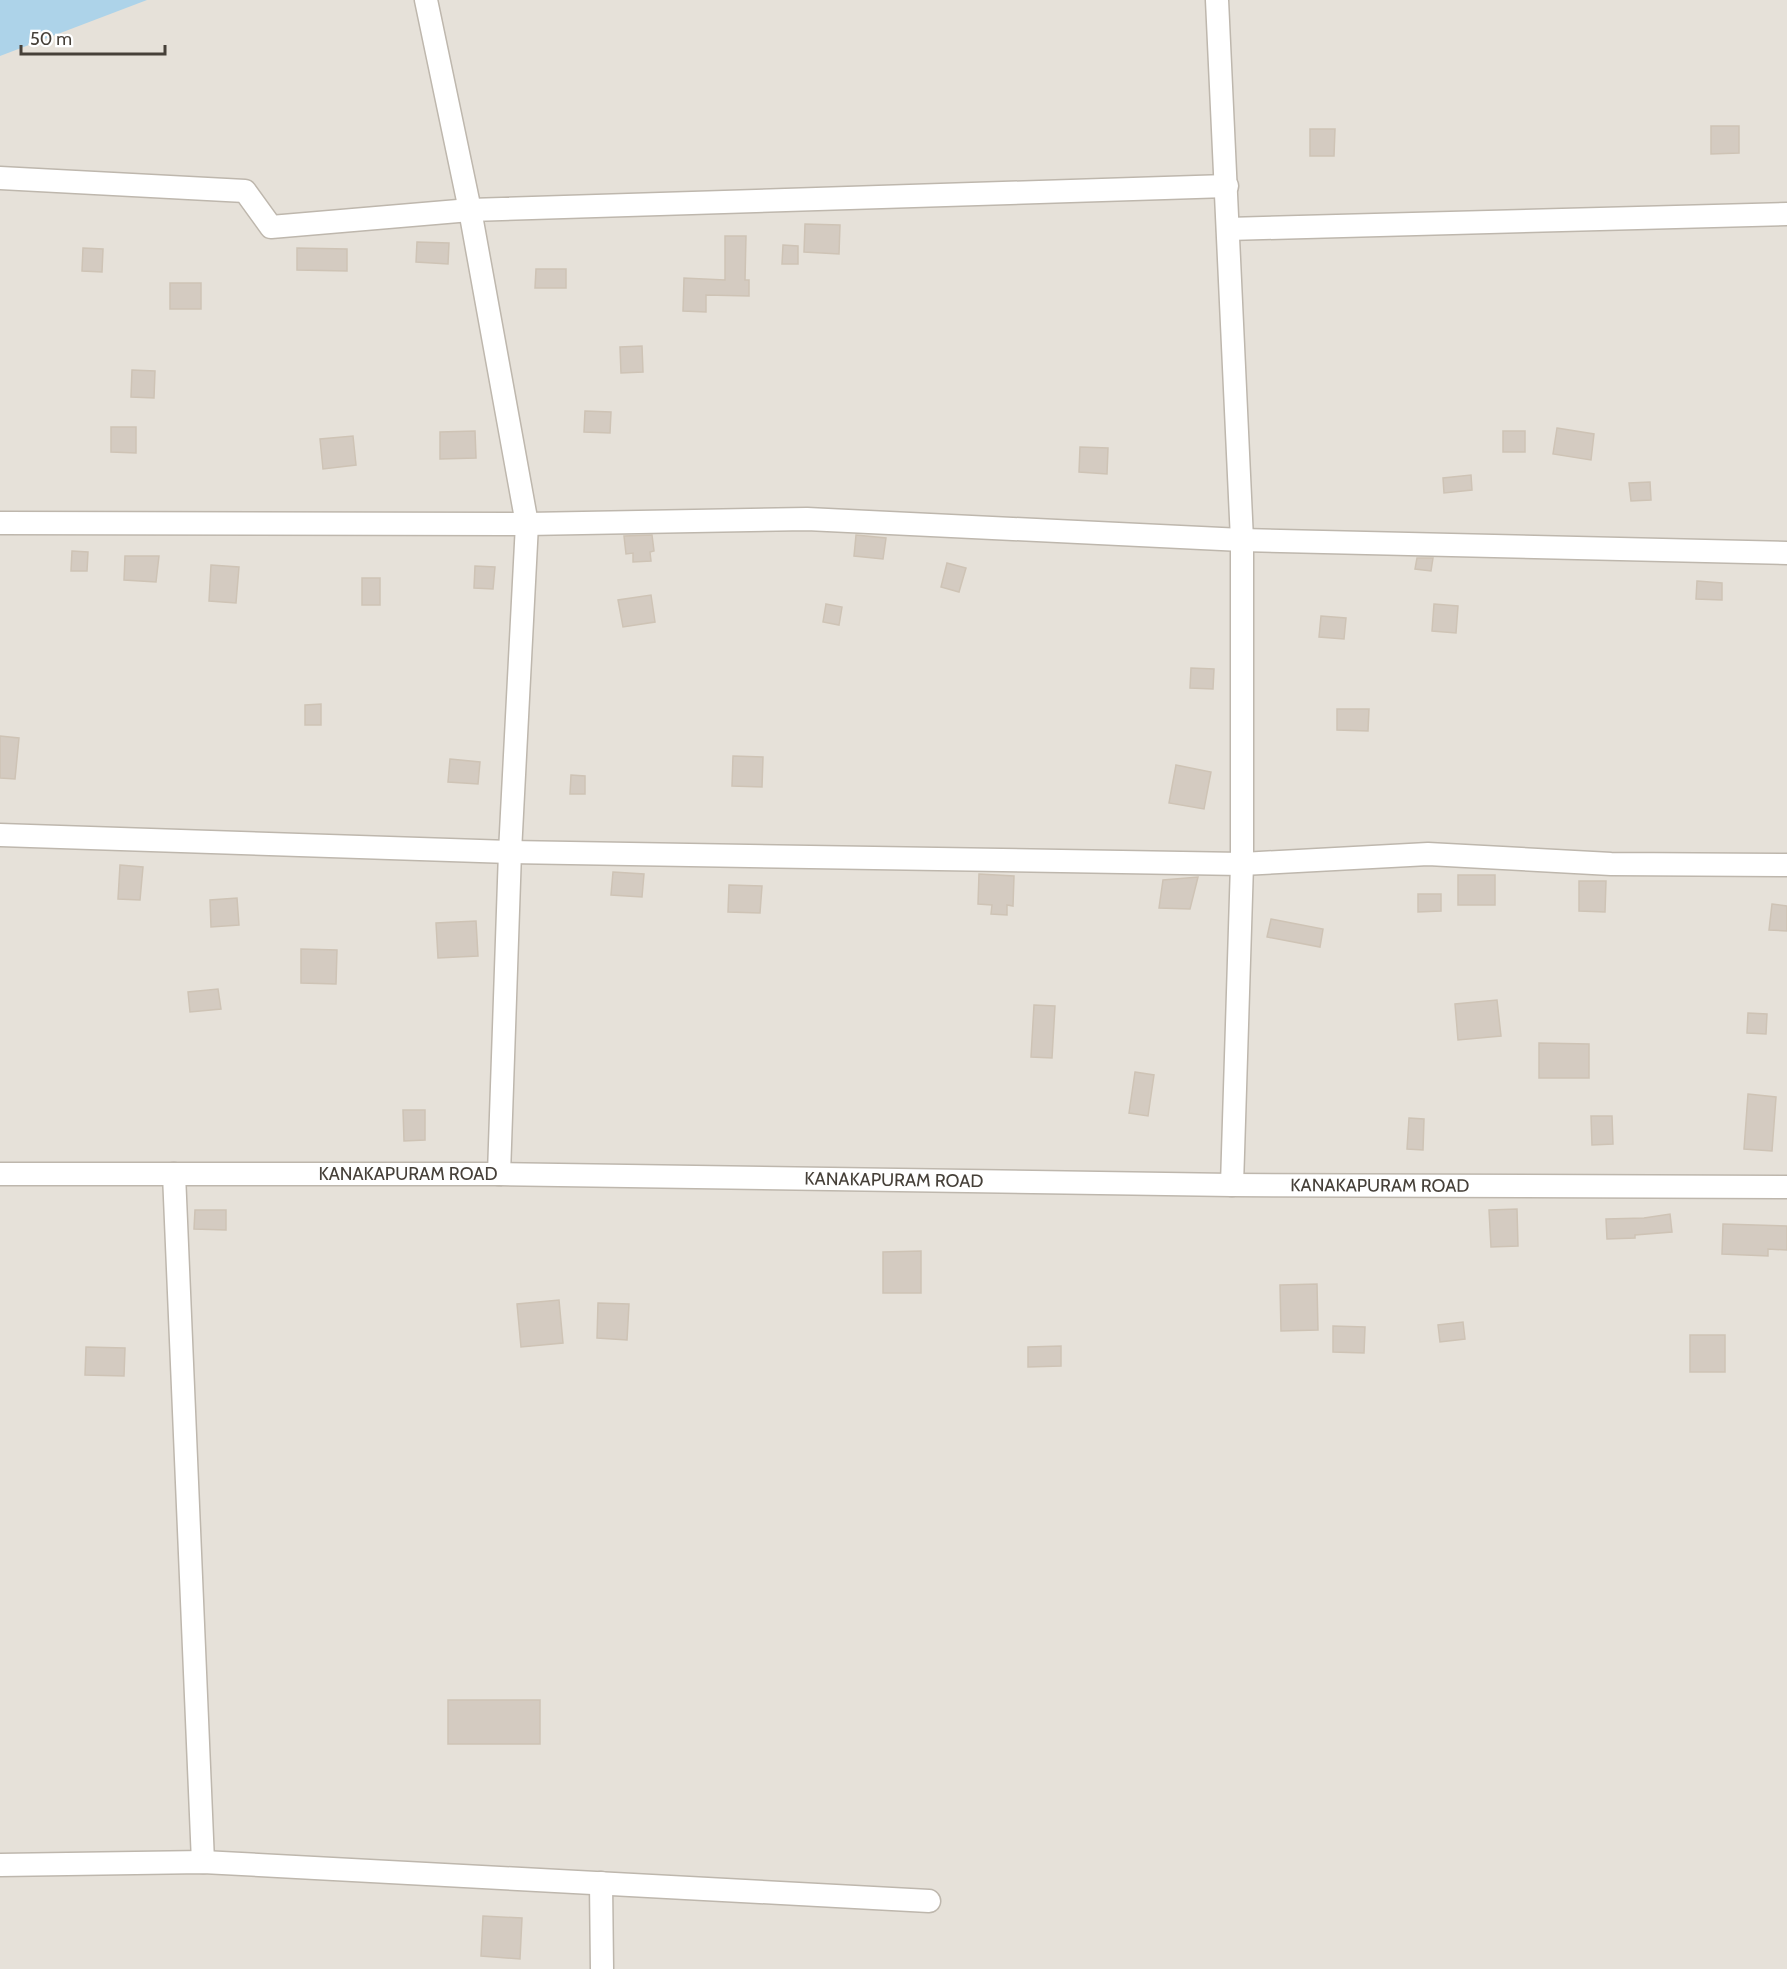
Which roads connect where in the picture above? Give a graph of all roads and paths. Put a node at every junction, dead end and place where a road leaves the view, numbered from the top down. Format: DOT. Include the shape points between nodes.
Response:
graph roads {
  1 [pos="426,0"];
  2 [pos="1217,0"];
  3 [pos="0,178"];
  4 [pos="1227,186"];
  5 [pos="470,210"];
  6 [pos="1787,214"];
  7 [pos="1228,229"];
  8 [pos="0,523"];
  9 [pos="527,524"];
  10 [pos="1242,540"];
  11 [pos="1787,553"];
  12 [pos="0,835"];
  13 [pos="510,852"];
  14 [pos="1242,864"];
  15 [pos="1787,865"];
  16 [pos="0,1174"];
  17 [pos="174,1174"];
  18 [pos="500,1174"];
  19 [pos="1232,1185"];
  20 [pos="1787,1187"];
  21 [pos="204,1862"];
  22 [pos="0,1865"];
  23 [pos="601,1883"];
  24 [pos="929,1901"];
  25 [pos="602,1969"];
  1 -- 5 [label="street"];
  2 -- 4 [label="street"];
  3 -- 5 [label="street" via="245,191 271,227"];
  4 -- 5 [label="street"];
  4 -- 7 [label="street"];
  5 -- 9 [label="street"];
  6 -- 7 [label="street"];
  7 -- 10 [label="street"];
  8 -- 9 [label="street"];
  9 -- 10 [label="street" via="807,519"];
  9 -- 13 [label="street"];
  10 -- 11 [label="street"];
  10 -- 14 [label="street"];
  12 -- 13 [label="street"];
  13 -- 14 [label="street"];
  13 -- 18 [label="street"];
  14 -- 15 [label="street" via="1428,854 1611,864"];
  14 -- 19 [label="street"];
  16 -- 17 [label="street, KANAKAPURAM ROAD"];
  17 -- 18 [label="street, KANAKAPURAM ROAD"];
  17 -- 21 [label="street"];
  18 -- 19 [label="street, KANAKAPURAM ROAD"];
  19 -- 20 [label="street, KANAKAPURAM ROAD"];
  21 -- 22 [label="street"];
  21 -- 23 [label="street"];
  23 -- 24 [label="street"];
  23 -- 25 [label="street"];
}
